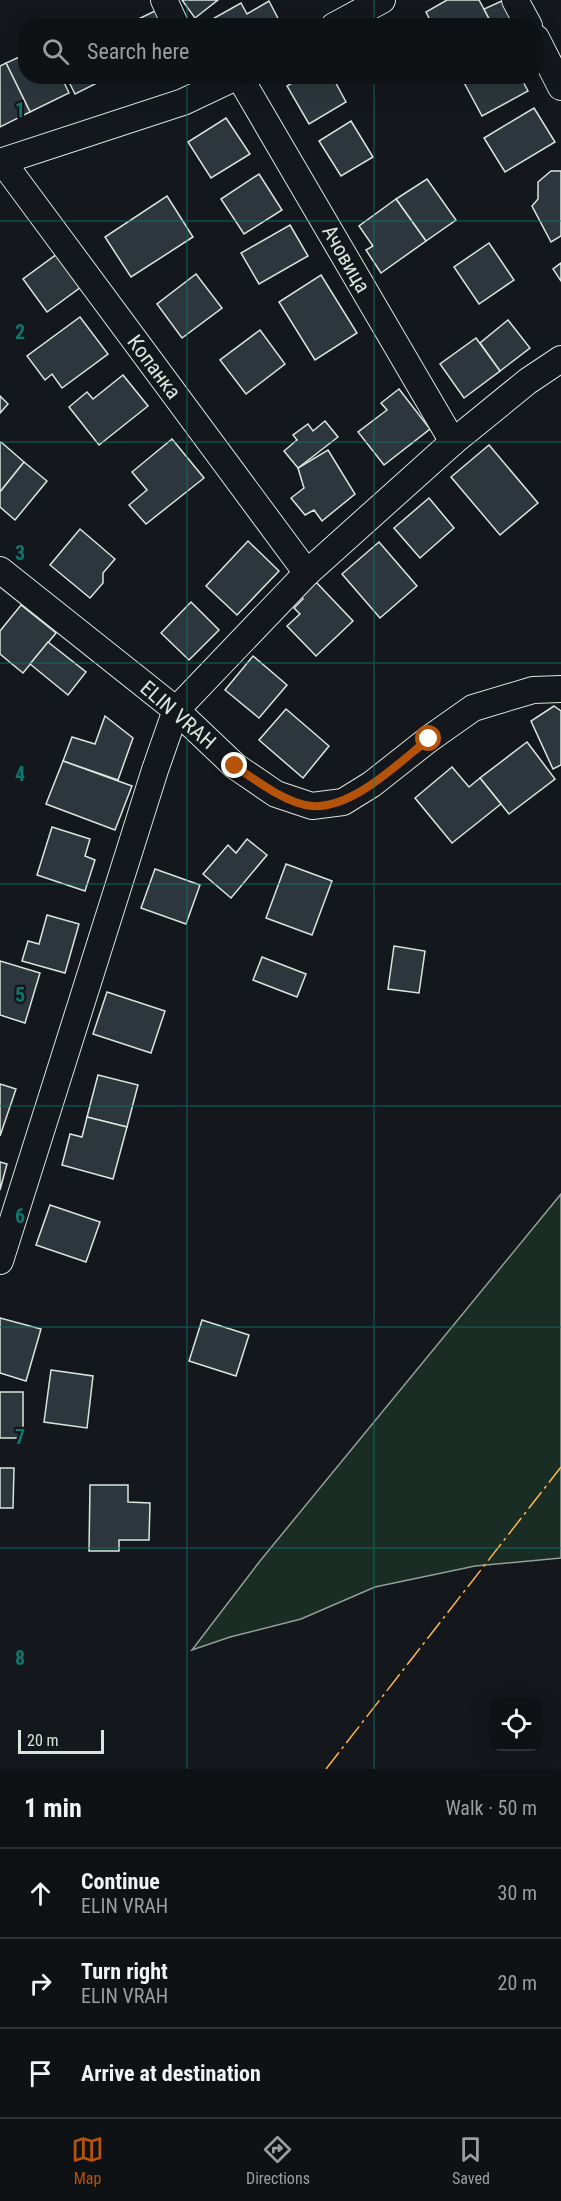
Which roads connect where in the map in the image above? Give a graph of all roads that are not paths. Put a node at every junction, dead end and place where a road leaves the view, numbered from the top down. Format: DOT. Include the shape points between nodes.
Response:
graph roads {
  1 [pos="164,0"];
  2 [pos="382,0"];
  3 [pos="515,0"];
  4 [pos="172,18"];
  5 [pos="349,18"];
  6 [pos="525,18"];
  7 [pos="543,52"];
  8 [pos="203,84"];
  9 [pos="244,84"];
  10 [pos="561,87"];
  11 [pos="1,162"];
  12 [pos="561,359"];
  13 [pos="453,442"];
  14 [pos="0,570"];
  15 [pos="307,573"];
  16 [pos="561,689"];
  17 [pos="176,710"];
  18 [pos="0,1261"];
  1 -- 4 [label="street"];
  2 -- 5 [label="street"];
  3 -- 6 [label="street"];
  7 -- 10 [label="street"];
  8 -- 11 [label="street" via="183,102"];
  9 -- 13 [label="street, Ачовица"];
  11 -- 15 [label="street, Копанка"];
  12 -- 13 [label="street"];
  13 -- 15 [label="street"];
  14 -- 17 [label="street, ELIN VRAH"];
  15 -- 17 [label="street"];
  16 -- 17 [label="street, ELIN VRAH" via="533,690 473,708 353,796 312,806 276,794 235,766"];
  17 -- 18 [label="street"];
}
